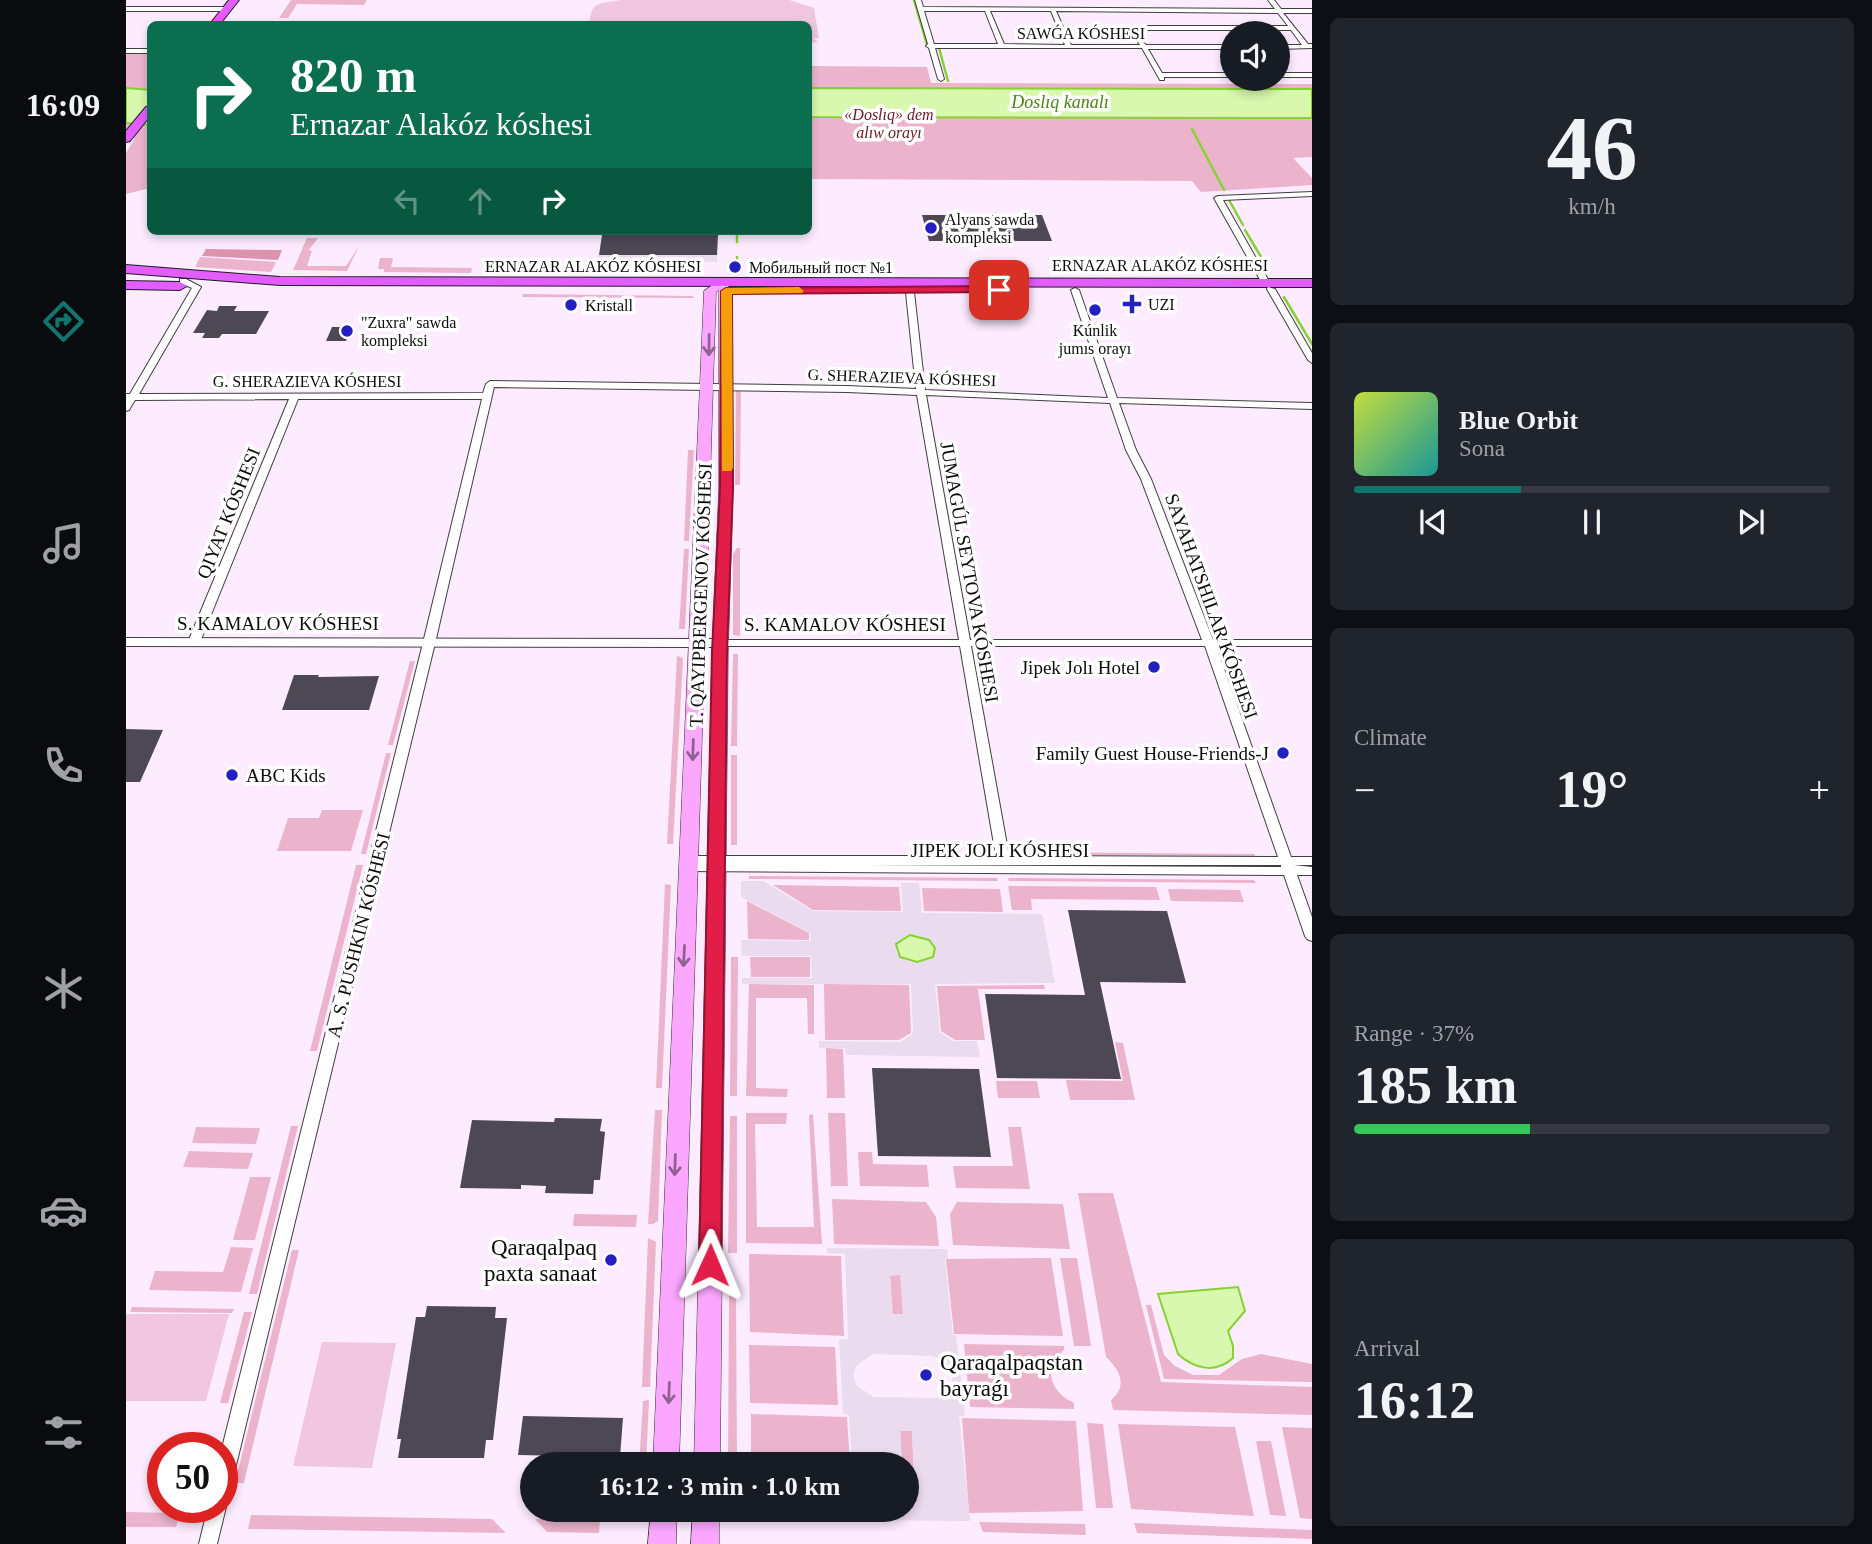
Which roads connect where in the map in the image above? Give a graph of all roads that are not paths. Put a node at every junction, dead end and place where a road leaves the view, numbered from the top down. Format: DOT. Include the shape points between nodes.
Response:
graph roads {
  1 [pos="234,0"];
  2 [pos="918,0"];
  3 [pos="1115,0"];
  4 [pos="1271,0"];
  5 [pos="126,9"];
  6 [pos="227,9"];
  7 [pos="920,9"];
  8 [pos="987,10"];
  9 [pos="1053,10"];
  10 [pos="1121,10"];
  11 [pos="1279,11"];
  12 [pos="1312,11"];
  13 [pos="217,21"];
  14 [pos="1132,27"];
  15 [pos="1293,28"];
  16 [pos="929,46"];
  17 [pos="1002,46"];
  18 [pos="1069,46"];
  19 [pos="1309,46"];
  20 [pos="1143,47"];
  21 [pos="1220,47"];
  22 [pos="1290,47"];
  23 [pos="126,51"];
  24 [pos="147,51"];
  25 [pos="1220,75"];
  26 [pos="1290,75"];
  27 [pos="1312,75"];
  28 [pos="1161,77"];
  29 [pos="941,79"];
  30 [pos="147,113"];
  31 [pos="128,137"];
  32 [pos="1312,194"];
  33 [pos="126,269"];
  34 [pos="126,277"];
  35 [pos="1312,283"];
  36 [pos="190,284"];
  37 [pos="126,285"];
  38 [pos="430,286"];
  39 [pos="1269,286"];
  40 [pos="910,287"];
  41 [pos="1312,289"];
  42 [pos="1075,290"];
  43 [pos="719,294"];
  44 [pos="1312,360"];
  45 [pos="708,388"];
  46 [pos="727,388"];
  47 [pos="489,390"];
  48 [pos="921,391"];
  49 [pos="129,397"];
  50 [pos="294,397"];
  51 [pos="1115,401"];
  52 [pos="1312,406"];
  53 [pos="126,408"];
  54 [pos="126,642"];
  55 [pos="194,642"];
  56 [pos="429,643"];
  57 [pos="698,643"];
  58 [pos="720,643"];
  59 [pos="965,643"];
  60 [pos="1209,643"];
  61 [pos="1312,643"];
  62 [pos="1003,860"];
  63 [pos="1312,861"];
  64 [pos="689,864"];
  65 [pos="718,864"];
  66 [pos="1287,866"];
  67 [pos="1312,871"];
  68 [pos="1312,936"];
  69 [pos="235,1432"];
  70 [pos="666,1452"];
  71 [pos="706,1452"];
  72 [pos="663,1522"];
  73 [pos="706,1522"];
  74 [pos="213,1523"];
  75 [pos="208,1544"];
  76 [pos="662,1544"];
  77 [pos="705,1544"];
  1 -- 6 [label="main road"];
  2 -- 7 [label="street"];
  3 -- 10 [label="street"];
  4 -- 11 [label="street"];
  5 -- 6 [label="street"];
  6 -- 13 [label="main road"];
  7 -- 8 [label="street"];
  7 -- 16 [label="street"];
  8 -- 9 [label="street"];
  8 -- 17 [label="street"];
  9 -- 10 [label="street"];
  9 -- 18 [label="street"];
  10 -- 11 [label="street"];
  10 -- 14 [label="street"];
  11 -- 12 [label="street"];
  11 -- 15 [label="street"];
  14 -- 15 [label="street"];
  14 -- 20 [label="street"];
  15 -- 19 [label="street"];
  16 -- 17 [label="street, SAWǴA KÓSHESI"];
  16 -- 29 [label="street"];
  17 -- 18 [label="street, SAWǴA KÓSHESI"];
  18 -- 20 [label="street, SAWǴA KÓSHESI"];
  19 -- 22 [label="street"];
  20 -- 21 [label="street, SAWǴA KÓSHESI"];
  20 -- 28 [label="street"];
  23 -- 24 [label="street"];
  25 -- 28 [label="street"];
  26 -- 27 [label="street"];
  30 -- 31 [label="main road"];
  32 -- 39 [label="street" via="1218,198"];
  33 -- 38 [label="main road, ERNAZAR ALAKÓZ KÓSHESI"];
  34 -- 36 [label="main road, ERNAZAR ALAKÓZ KÓSHESI"];
  35 -- 39 [label="main road, ERNAZAR ALAKÓZ KÓSHESI"];
  36 -- 37 [label="main road"];
  36 -- 38 [label="main road, ERNAZAR ALAKÓZ KÓSHESI"];
  36 -- 49 [label="street"];
  38 -- 43 [label="main road, ERNAZAR ALAKÓZ KÓSHESI"];
  39 -- 40 [label="main road, ERNAZAR ALAKÓZ KÓSHESI"];
  39 -- 41 [label="main road, ERNAZAR ALAKÓZ KÓSHESI"];
  39 -- 42 [label="main road, ERNAZAR ALAKÓZ KÓSHESI"];
  39 -- 44 [label="street"];
  40 -- 42 [label="main road, ERNAZAR ALAKÓZ KÓSHESI"];
  40 -- 43 [label="main road, ERNAZAR ALAKÓZ KÓSHESI"];
  40 -- 48 [label="street, JUMAGÚL SEYTOVA KÓSHESI"];
  42 -- 51 [label="street"];
  43 -- 45 [label="main road, one-way"];
  43 -- 46 [label="main road"];
  45 -- 46 [label="street, G. SHERAZIEVA KÓSHESI"];
  45 -- 47 [label="street, G. SHERAZIEVA KÓSHESI"];
  45 -- 57 [label="main road"];
  46 -- 48 [label="street, G. SHERAZIEVA KÓSHESI"];
  46 -- 58 [label="main road"];
  47 -- 50 [label="street, G. SHERAZIEVA KÓSHESI"];
  47 -- 56 [label="street, A. S. PUSHKIN KÓSHESI"];
  48 -- 51 [label="street, G. SHERAZIEVA KÓSHESI"];
  48 -- 59 [label="street, JUMAGÚL SEYTOVA KÓSHESI"];
  49 -- 50 [label="street, G. SHERAZIEVA KÓSHESI"];
  49 -- 53 [label="street"];
  50 -- 55 [label="street"];
  51 -- 52 [label="street, G. SHERAZIEVA KÓSHESI"];
  51 -- 60 [label="street"];
  54 -- 55 [label="street, S. KAMALOV KÓSHESI"];
  55 -- 56 [label="street, S. KAMALOV KÓSHESI"];
  56 -- 57 [label="street, S. KAMALOV KÓSHESI"];
  56 -- 69 [label="street, A. S. PUSHKIN KÓSHESI"];
  57 -- 58 [label="street, S. KAMALOV KÓSHESI"];
  57 -- 64 [label="main road, one-way"];
  58 -- 59 [label="street, S. KAMALOV KÓSHESI"];
  58 -- 65 [label="main road"];
  59 -- 60 [label="street, S. KAMALOV KÓSHESI"];
  59 -- 62 [label="street, JUMAGÚL SEYTOVA KÓSHESI"];
  60 -- 61 [label="street, S. KAMALOV KÓSHESI"];
  60 -- 66 [label="street"];
  62 -- 65 [label="street"];
  62 -- 66 [label="street"];
  63 -- 66 [label="street"];
  64 -- 65 [label="street"];
  64 -- 70 [label="main road, one-way"];
  65 -- 66 [label="street"];
  65 -- 71 [label="main road"];
  66 -- 67 [label="street"];
  66 -- 68 [label="street"];
  72 -- 76 [label="main road"];
  73 -- 77 [label="main road"];
  74 -- 75 [label="street"];
}
